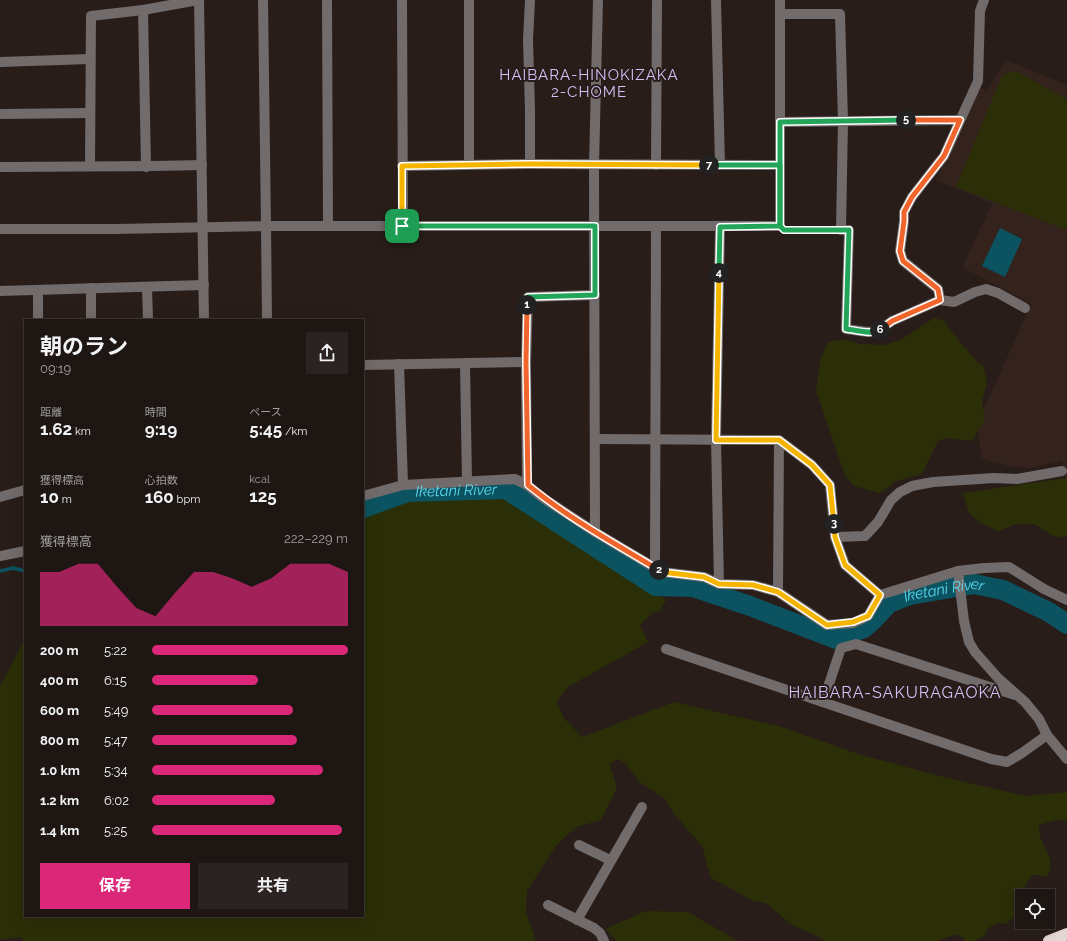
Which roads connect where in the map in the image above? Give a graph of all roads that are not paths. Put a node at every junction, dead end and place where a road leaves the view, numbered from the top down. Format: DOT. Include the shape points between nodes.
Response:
graph roads {
  1 [pos="198,0"];
  2 [pos="263,0"];
  3 [pos="327,0"];
  4 [pos="402,0"];
  5 [pos="469,0"];
  6 [pos="530,0"];
  7 [pos="598,0"];
  8 [pos="657,0"];
  9 [pos="716,0"];
  10 [pos="780,0"];
  11 [pos="984,0"];
  12 [pos="143,10"];
  13 [pos="780,14"];
  14 [pos="90,59"];
  15 [pos="0,62"];
  16 [pos="90,113"];
  17 [pos="0,114"];
  18 [pos="960,120"];
  19 [pos="843,121"];
  20 [pos="780,122"];
  21 [pos="530,164"];
  22 [pos="202,165"];
  23 [pos="469,165"];
  24 [pos="594,165"];
  25 [pos="656,165"];
  26 [pos="720,165"];
  27 [pos="780,165"];
  28 [pos="0,166"];
  29 [pos="90,166"];
  30 [pos="402,166"];
  31 [pos="146,167"];
  32 [pos="266,226"];
  33 [pos="328,226"];
  34 [pos="402,226"];
  35 [pos="595,226"];
  36 [pos="656,226"];
  37 [pos="720,227"];
  38 [pos="203,228"];
  39 [pos="0,229"];
  40 [pos="204,285"];
  41 [pos="147,287"];
  42 [pos="91,288"];
  43 [pos="38,290"];
  44 [pos="0,291"];
  45 [pos="595,295"];
  46 [pos="940,300"];
  47 [pos="1025,308"];
  48 [pos="38,319"];
  49 [pos="91,319"];
  50 [pos="148,319"];
  51 [pos="204,319"];
  52 [pos="267,319"];
  53 [pos="526,362"];
  54 [pos="400,364"];
  55 [pos="465,364"];
  56 [pos="364,365"];
  57 [pos="655,438"];
  58 [pos="595,439"];
  59 [pos="716,440"];
  60 [pos="779,440"];
  61 [pos="1062,471"];
  62 [pos="467,481"];
  63 [pos="403,485"];
  64 [pos="528,485"];
  65 [pos="24,490"];
  66 [pos="0,496"];
  67 [pos="364,496"];
  68 [pos="594,532"];
  69 [pos="835,537"];
  70 [pos="24,551"];
  71 [pos="0,556"];
  72 [pos="655,568"];
  73 [pos="958,571"];
  74 [pos="719,584"];
  75 [pos="778,592"];
  76 [pos="880,595"];
  77 [pos="1067,600"];
  78 [pos="666,649"];
  79 [pos="1016,695"];
  80 [pos="822,702"];
  81 [pos="1047,735"];
  82 [pos="1067,759"];
  83 [pos="642,806"];
  84 [pos="579,845"];
  85 [pos="610,860"];
  86 [pos="548,905"];
  87 [pos="577,920"];
  88 [pos="1067,934"];
  89 [pos="604,941"];
  90 [pos="1049,941"];
  1 -- 12 [label="street"];
  1 -- 22 [label="street"];
  2 -- 32 [label="street"];
  3 -- 33 [label="street"];
  4 -- 30 [label="street"];
  5 -- 23 [label="street"];
  6 -- 21 [label="street"];
  7 -- 24 [label="street"];
  8 -- 25 [label="street"];
  9 -- 26 [label="street"];
  10 -- 13 [label="street"];
  11 -- 18 [label="street" via="980,11 978,81"];
  12 -- 14 [label="street" via="90,16"];
  12 -- 31 [label="street"];
  13 -- 19 [label="street" via="840,14"];
  13 -- 20 [label="street"];
  14 -- 15 [label="street"];
  14 -- 16 [label="street"];
  16 -- 17 [label="street"];
  16 -- 29 [label="street"];
  18 -- 19 [label="street"];
  18 -- 46 [label="street" via="944,156 912,197 904,212 900,251 903,261 938,289"];
  19 -- 20 [label="street"];
  19 -- 46 [label="street" via="841,230 849,230 846,329 878,331 892,321"];
  20 -- 27 [label="street"];
  21 -- 23 [label="street"];
  21 -- 24 [label="street"];
  22 -- 31 [label="street"];
  22 -- 38 [label="street"];
  23 -- 30 [label="street"];
  24 -- 25 [label="street"];
  24 -- 35 [label="street"];
  25 -- 26 [label="street"];
  26 -- 27 [label="street"];
  27 -- 37 [label="street" via="780,226"];
  28 -- 29 [label="street"];
  29 -- 31 [label="street"];
  30 -- 34 [label="street"];
  32 -- 33 [label="street"];
  32 -- 38 [label="street"];
  32 -- 52 [label="street"];
  33 -- 34 [label="street"];
  34 -- 35 [label="street"];
  35 -- 36 [label="street"];
  35 -- 45 [label="street"];
  36 -- 37 [label="street"];
  36 -- 57 [label="street"];
  37 -- 59 [label="street"];
  38 -- 39 [label="street"];
  38 -- 40 [label="street"];
  40 -- 41 [label="street"];
  40 -- 51 [label="street"];
  41 -- 42 [label="street"];
  41 -- 50 [label="street"];
  42 -- 43 [label="street"];
  42 -- 49 [label="street"];
  43 -- 44 [label="street"];
  43 -- 48 [label="street"];
  45 -- 53 [label="street" via="528,297"];
  45 -- 58 [label="street"];
  46 -- 47 [label="street" via="954,302 975,292 989,289"];
  53 -- 55 [label="street"];
  53 -- 64 [label="street"];
  54 -- 55 [label="street"];
  54 -- 56 [label="street"];
  54 -- 63 [label="street"];
  55 -- 62 [label="street"];
  57 -- 58 [label="street"];
  57 -- 59 [label="street"];
  57 -- 72 [label="street"];
  58 -- 68 [label="street"];
  59 -- 60 [label="street"];
  59 -- 74 [label="street"];
  60 -- 69 [label="street" via="812,465 830,485"];
  60 -- 75 [label="street"];
  61 -- 69 [label="street" via="1017,479 933,482 912,486 891,500 878,522 865,536"];
  62 -- 63 [label="street"];
  62 -- 64 [label="street" via="515,479"];
  63 -- 67 [label="street"];
  64 -- 68 [label="street"];
  65 -- 66 [label="street"];
  68 -- 72 [label="street"];
  69 -- 76 [label="street" via="845,565"];
  70 -- 71 [label="street"];
  72 -- 74 [label="street" via="662,572 704,577"];
  73 -- 76 [label="street"];
  73 -- 77 [label="street" via="1009,567"];
  73 -- 79 [label="street" via="969,642 974,652"];
  74 -- 75 [label="street" via="753,585"];
  75 -- 76 [label="street" via="827,625 853,622 868,616"];
  78 -- 80 [label="street"];
  79 -- 80 [label="street" via="856,644 841,648"];
  79 -- 81 [label="street" via="1039,719"];
  80 -- 81 [label="street" via="1007,762"];
  81 -- 82 [label="street"];
  83 -- 85 [label="street"];
  84 -- 85 [label="street"];
  85 -- 87 [label="street"];
  86 -- 87 [label="street"];
  87 -- 89 [label="street" via="594,928"];
  88 -- 90 [label="highway"];
}
